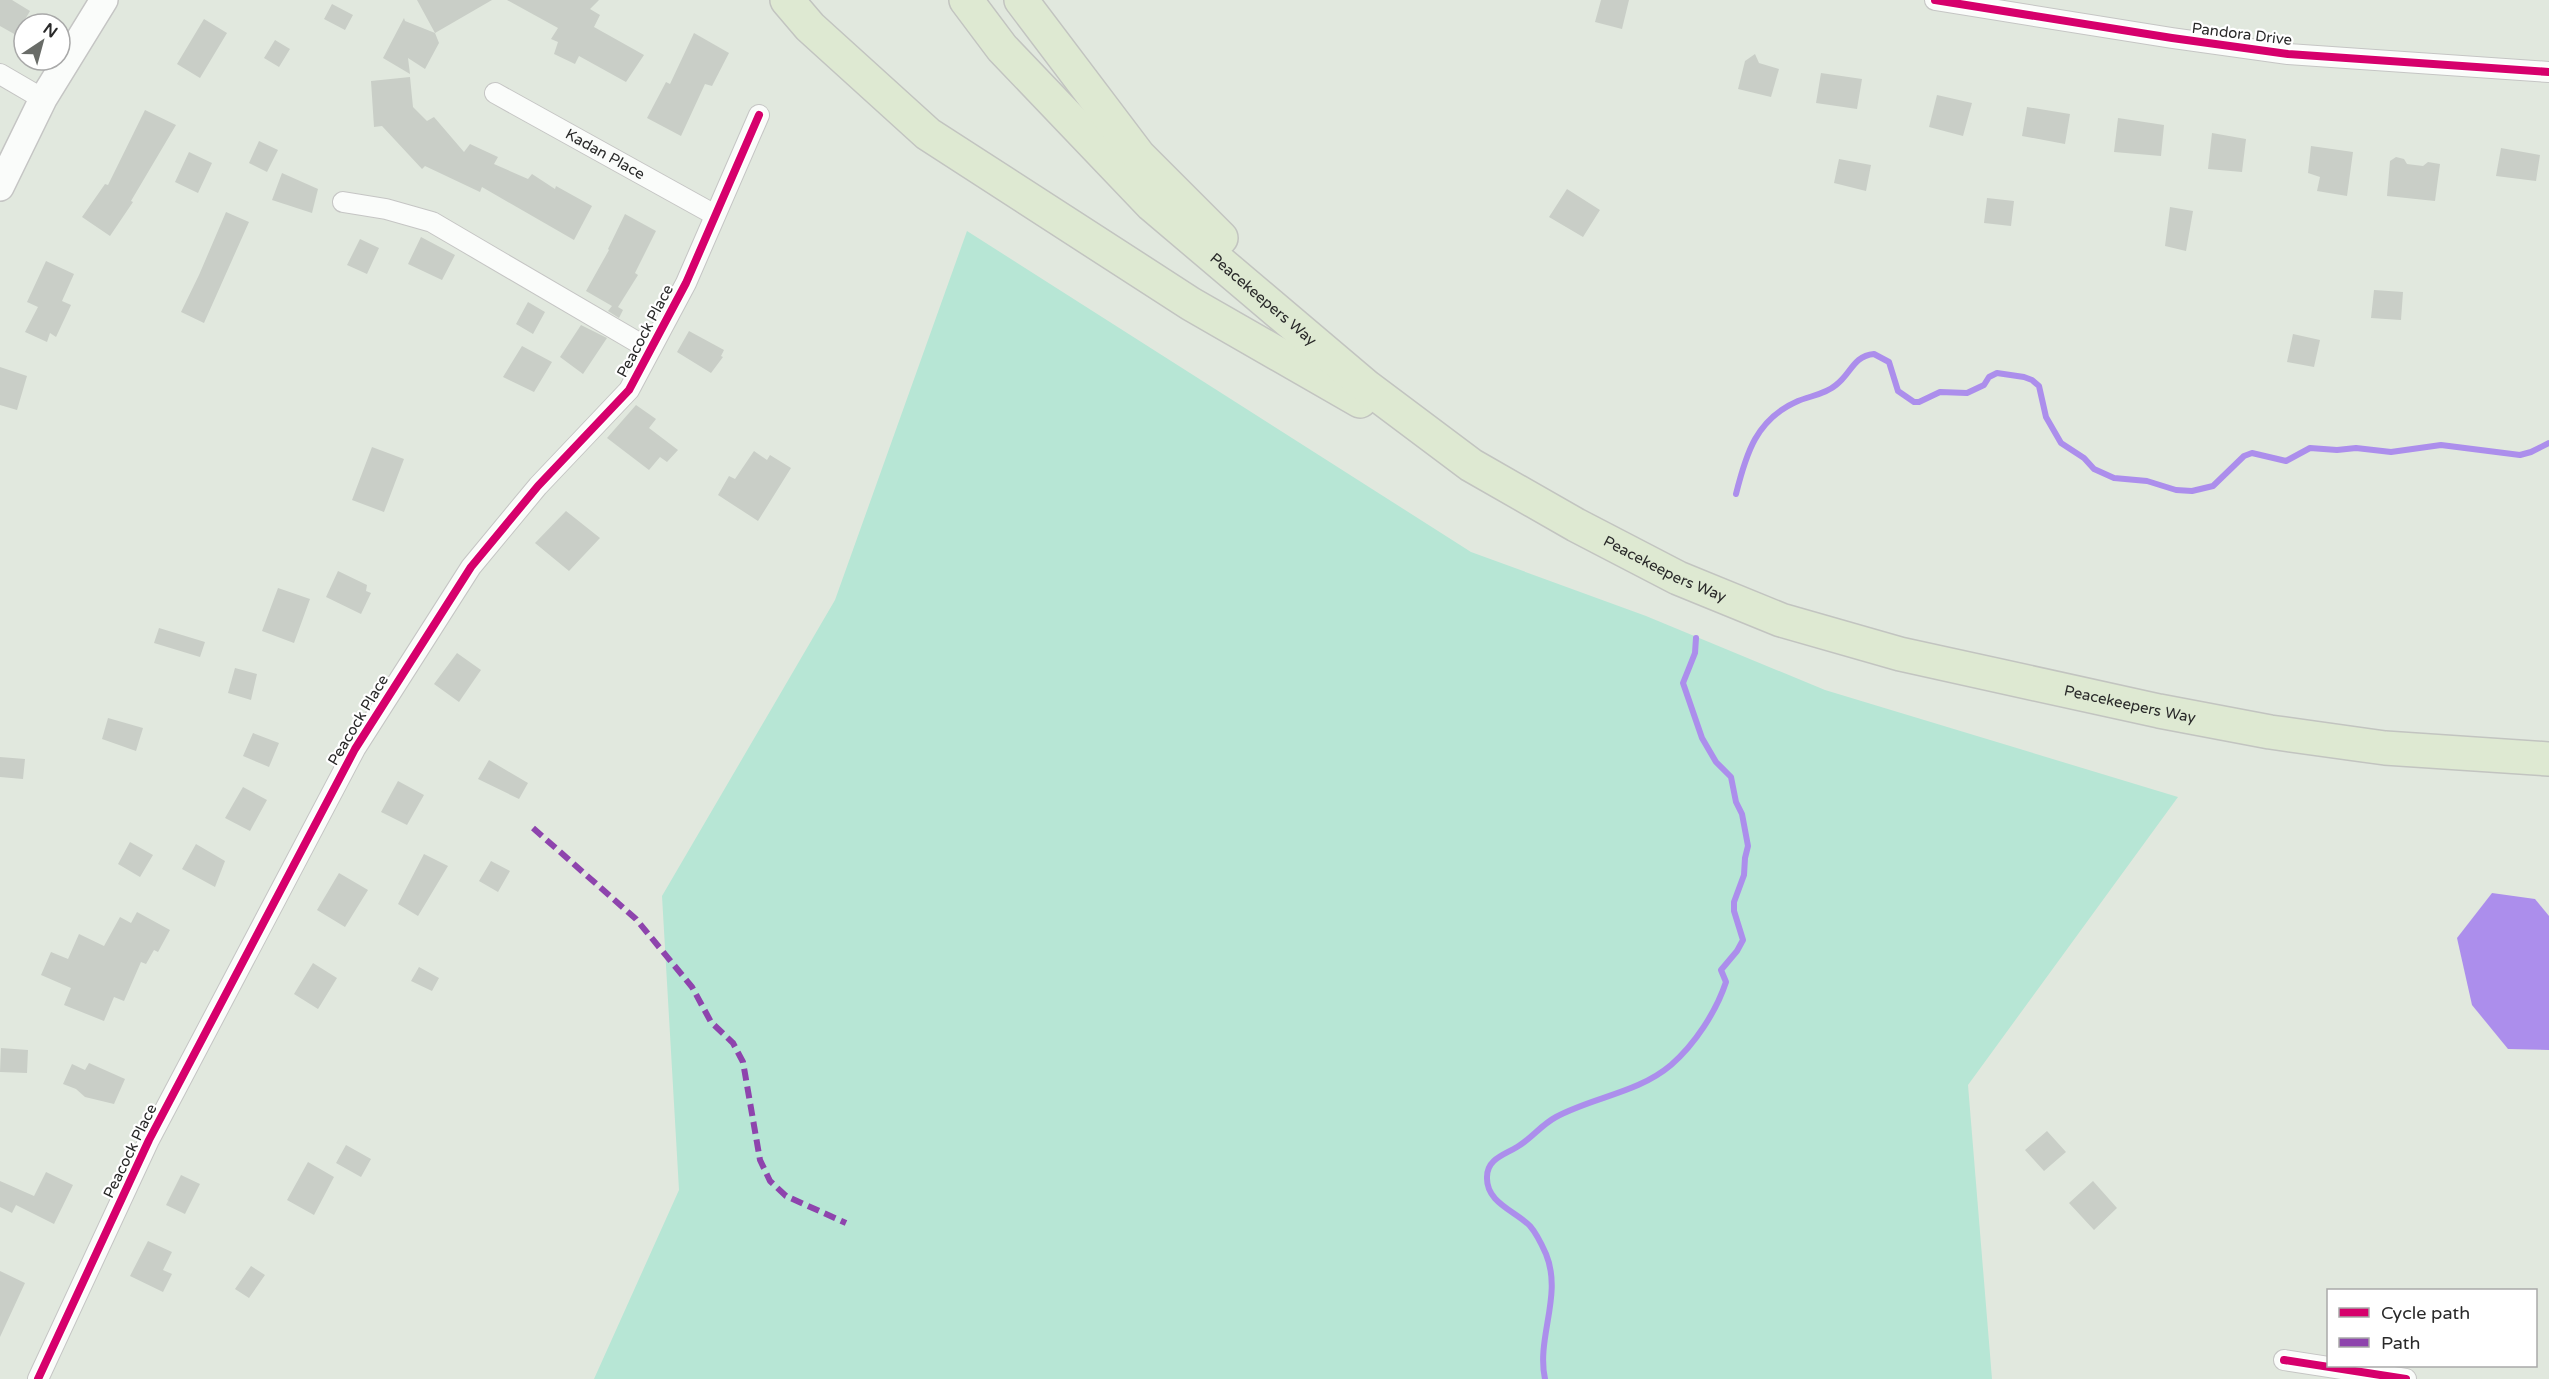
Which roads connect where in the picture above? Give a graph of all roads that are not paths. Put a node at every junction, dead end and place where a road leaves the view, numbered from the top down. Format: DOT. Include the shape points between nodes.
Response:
graph roads {
  1 [pos="104,0"];
  2 [pos="787,0"];
  3 [pos="966,0"];
  4 [pos="1021,0"];
  5 [pos="1935,0"];
  6 [pos="2549,72"];
  7 [pos="0,74"];
  8 [pos="495,93"];
  9 [pos="43,99"];
  10 [pos="759,115"];
  11 [pos="0,187"];
  12 [pos="343,202"];
  13 [pos="715,215"];
  14 [pos="649,349"];
  15 [pos="1367,387"];
  16 [pos="1471,465"];
  17 [pos="2549,759"];
  18 [pos="2284,1360"];
  19 [pos="2327,1367"];
  20 [pos="2329,1367"];
  21 [pos="38,1379"];
  22 [pos="2406,1379"];
  1 -- 9 [label="main road"];
  2 -- 16 [label="highway" via="810,27 927,134 1191,304"];
  3 -- 15 [label="highway, Peacekeepers Way" via="1002,48 1152,206"];
  4 -- 15 [label="highway" via="1139,156"];
  5 -- 6 [label="street, Pandora Drive" via="2288,54"];
  7 -- 9 [label="street"];
  8 -- 13 [label="street, Kadan Place"];
  9 -- 11 [label="main road"];
  10 -- 13 [label="street, Peacock Place"];
  12 -- 14 [label="street" via="432,222"];
  13 -- 14 [label="street, Peacock Place" via="686,283"];
  14 -- 21 [label="street, Peacock Place" via="629,390 538,486 471,567 354,749 149,1140"];
  15 -- 16 [label="highway, Peacekeepers Way"];
  16 -- 17 [label="highway, Peacekeepers Way" via="1678,578 1781,620 1900,654 2270,732 2385,748"];
  18 -- 19 [label="street"];
  20 -- 22 [label="street"];
}
